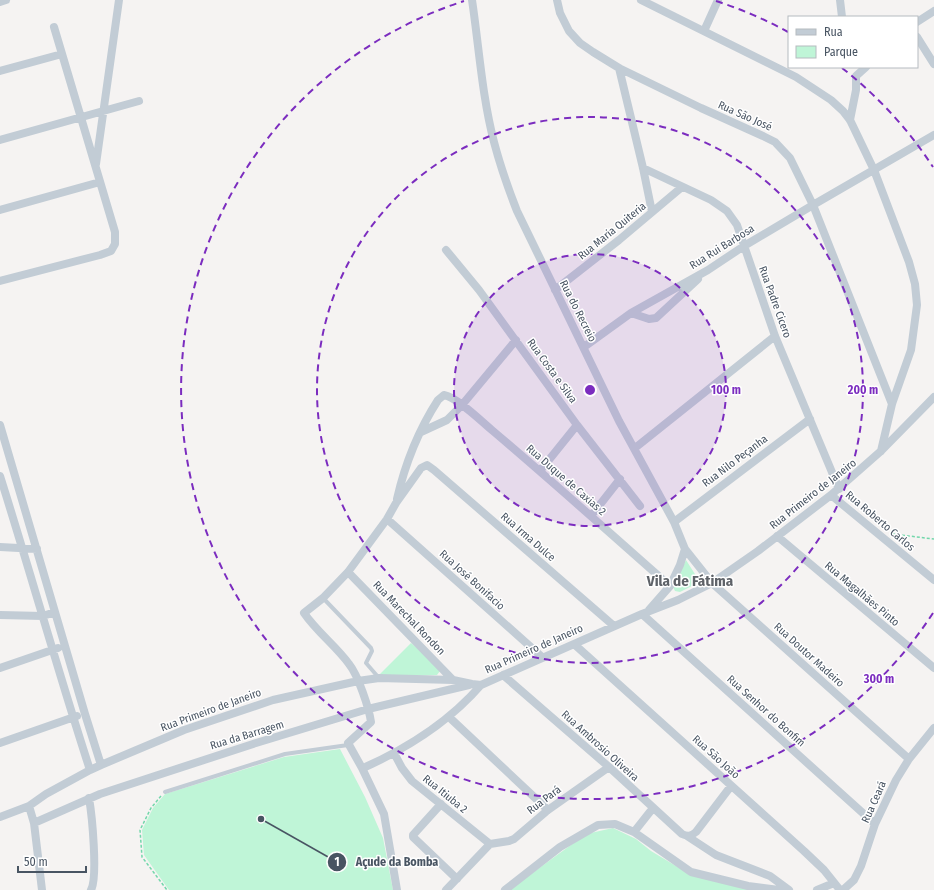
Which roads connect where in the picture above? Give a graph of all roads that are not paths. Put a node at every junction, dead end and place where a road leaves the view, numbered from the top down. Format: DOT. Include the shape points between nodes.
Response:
graph roads {
  1 [pos="6,0"];
  2 [pos="119,0"];
  3 [pos="472,0"];
  4 [pos="557,0"];
  5 [pos="641,0"];
  6 [pos="718,0"];
  7 [pos="840,0"];
  8 [pos="0,2"];
  9 [pos="934,11"];
  10 [pos="842,16"];
  11 [pos="918,21"];
  12 [pos="54,27"];
  13 [pos="704,31"];
  14 [pos="918,39"];
  15 [pos="62,54"];
  16 [pos="934,64"];
  17 [pos="620,68"];
  18 [pos="854,68"];
  19 [pos="865,68"];
  20 [pos="0,71"];
  21 [pos="856,76"];
  22 [pos="139,102"];
  23 [pos="104,111"];
  24 [pos="82,117"];
  25 [pos="850,120"];
  26 [pos="934,135"];
  27 [pos="0,140"];
  28 [pos="96,166"];
  29 [pos="643,168"];
  30 [pos="874,170"];
  31 [pos="100,182"];
  32 [pos="682,187"];
  33 [pos="813,205"];
  34 [pos="0,210"];
  35 [pos="652,212"];
  36 [pos="744,246"];
  37 [pos="446,250"];
  38 [pos="708,270"];
  39 [pos="0,281"];
  40 [pos="555,290"];
  41 [pos="631,313"];
  42 [pos="775,336"];
  43 [pos="516,340"];
  44 [pos="584,347"];
  45 [pos="934,397"];
  46 [pos="892,404"];
  47 [pos="462,405"];
  48 [pos="810,419"];
  49 [pos="0,425"];
  50 [pos="578,425"];
  51 [pos="421,432"];
  52 [pos="635,448"];
  53 [pos="881,452"];
  54 [pos="540,471"];
  55 [pos="0,477"];
  56 [pos="16,478"];
  57 [pos="620,479"];
  58 [pos="839,489"];
  59 [pos="831,495"];
  60 [pos="396,503"];
  61 [pos="640,506"];
  62 [pos="591,516"];
  63 [pos="386,519"];
  64 [pos="674,522"];
  65 [pos="776,536"];
  66 [pos="0,547"];
  67 [pos="23,548"];
  68 [pos="37,548"];
  69 [pos="685,549"];
  70 [pos="348,572"];
  71 [pos="934,580"];
  72 [pos="712,584"];
  73 [pos="670,586"];
  74 [pos="323,598"];
  75 [pos="55,612"];
  76 [pos="645,612"];
  77 [pos="0,615"];
  78 [pos="43,616"];
  79 [pos="614,626"];
  80 [pos="574,644"];
  81 [pos="65,646"];
  82 [pos="54,649"];
  83 [pos="542,657"];
  84 [pos="0,668"];
  85 [pos="934,668"];
  86 [pos="503,675"];
  87 [pos="379,678"];
  88 [pos="453,680"];
  89 [pos="358,681"];
  90 [pos="472,684"];
  91 [pos="482,685"];
  92 [pos="368,710"];
  93 [pos="85,714"];
  94 [pos="449,717"];
  95 [pos="73,718"];
  96 [pos="934,728"];
  97 [pos="0,743"];
  98 [pos="348,745"];
  99 [pos="394,753"];
  100 [pos="908,759"];
  101 [pos="102,765"];
  102 [pos="609,768"];
  103 [pos="90,770"];
  104 [pos="364,774"];
  105 [pos="731,786"];
  106 [pos="165,792"];
  107 [pos="89,798"];
  108 [pos="441,804"];
  109 [pos="29,806"];
  110 [pos="653,808"];
  111 [pos="548,810"];
  112 [pos="0,817"];
  113 [pos="34,823"];
  114 [pos="876,824"];
  115 [pos="634,832"];
  116 [pos="684,835"];
  117 [pos="490,844"];
  118 [pos="457,879"];
  119 [pos="834,882"];
  120 [pos="42,890"];
  121 [pos="91,890"];
  122 [pos="397,890"];
  123 [pos="446,890"];
  124 [pos="505,890"];
  125 [pos="779,890"];
  126 [pos="789,890"];
  127 [pos="817,890"];
  128 [pos="840,890"];
  129 [pos="843,890"];
  1 -- 8 [label="street"];
  2 -- 23 [label="street"];
  3 -- 40 [label="street, Rua do Recreio" via="493,140 516,211"];
  4 -- 17 [label="street, Rua São José" via="569,31 580,43"];
  5 -- 13 [label="street"];
  6 -- 13 [label="street"];
  7 -- 10 [label="street"];
  9 -- 11 [label="street"];
  12 -- 15 [label="street"];
  13 -- 25 [label="street" via="802,81 831,100"];
  14 -- 16 [label="street"];
  15 -- 20 [label="street"];
  15 -- 24 [label="street"];
  17 -- 29 [label="street"];
  17 -- 33 [label="street, Rua São José" via="775,142 790,158"];
  18 -- 21 [label="street"];
  19 -- 21 [label="street"];
  21 -- 25 [label="street"];
  22 -- 23 [label="street"];
  23 -- 24 [label="street"];
  23 -- 28 [label="street"];
  24 -- 27 [label="street"];
  24 -- 28 [label="street"];
  25 -- 30 [label="street"];
  26 -- 30 [label="street, Rua Rui Barbosa"];
  28 -- 31 [label="street"];
  29 -- 32 [label="street, Rua Padre Cicero"];
  29 -- 35 [label="street"];
  30 -- 33 [label="street, Rua Rui Barbosa"];
  30 -- 46 [label="street" via="909,262 917,306 911,350"];
  31 -- 34 [label="street"];
  31 -- 39 [label="street" via="115,232 115,244 111,251"];
  32 -- 35 [label="street, Rua Maria Quiteria"];
  32 -- 36 [label="street, Rua Padre Cicero" via="711,200 727,211 737,224"];
  33 -- 36 [label="street, Rua Rui Barbosa"];
  33 -- 46 [label="street, Rua São José"];
  35 -- 40 [label="street, Rua Maria Quiteria"];
  36 -- 38 [label="street, Rua Rui Barbosa"];
  36 -- 42 [label="street, Rua Padre Cicero"];
  37 -- 43 [label="street, Rua Costa e Silva"];
  38 -- 41 [label="street, Rua Rui Barbosa"];
  38 -- 41 [label="street" via="656,318 649,319"];
  40 -- 44 [label="street, Rua do Recreio"];
  41 -- 44 [label="street, Rua Rui Barbosa"];
  42 -- 48 [label="street, Rua Padre Cicero"];
  42 -- 52 [label="street"];
  43 -- 47 [label="street"];
  43 -- 50 [label="street, Rua Costa e Silva"];
  44 -- 52 [label="street, Rua do Recreio" via="619,421"];
  45 -- 53 [label="street, Rua Primeiro de Janeiro"];
  46 -- 53 [label="street"];
  47 -- 51 [label="street" via="447,420"];
  47 -- 51 [label="street, Rua Duque de Caxias 2" via="444,395 435,405"];
  47 -- 54 [label="street, Rua Duque de Caxias 2"];
  48 -- 58 [label="street, Rua Padre Cicero"];
  48 -- 64 [label="street, Rua Nilo Peçanha"];
  49 -- 56 [label="street"];
  50 -- 54 [label="street"];
  50 -- 57 [label="street, Rua Costa e Silva"];
  51 -- 60 [label="street" via="411,452"];
  52 -- 64 [label="street, Rua do Recreio"];
  53 -- 58 [label="street, Rua Primeiro de Janeiro"];
  54 -- 62 [label="street, Rua Duque de Caxias 2"];
  55 -- 56 [label="street"];
  55 -- 67 [label="street"];
  56 -- 68 [label="street"];
  57 -- 61 [label="street, Rua Costa e Silva"];
  57 -- 62 [label="street"];
  58 -- 59 [label="street, Rua Primeiro de Janeiro"];
  59 -- 65 [label="street, Rua Primeiro de Janeiro"];
  59 -- 71 [label="street, Rua Roberto Carlos"];
  60 -- 63 [label="street"];
  60 -- 79 [label="street, Rua Irma Dulce" via="421,468 427,465"];
  62 -- 73 [label="street, Rua Duque de Caxias 2"];
  63 -- 70 [label="street"];
  63 -- 83 [label="street, Rua José Bonifacio"];
  64 -- 69 [label="street, Rua do Recreio"];
  65 -- 72 [label="street, Rua Primeiro de Janeiro"];
  65 -- 85 [label="street, Rua Magalhães Pinto"];
  66 -- 67 [label="street"];
  67 -- 68 [label="street"];
  67 -- 78 [label="street"];
  68 -- 75 [label="street"];
  69 -- 72 [label="street, Rua Doutor Madeiro"];
  69 -- 73 [label="street"];
  70 -- 74 [label="street"];
  70 -- 88 [label="street, Rua Marechal Rondon"];
  72 -- 76 [label="street, Rua Primeiro de Janeiro"];
  72 -- 100 [label="street, Rua Doutor Madeiro"];
  73 -- 76 [label="street"];
  74 -- 87 [label="lane" via="371,648 366,663"];
  74 -- 89 [label="street" via="304,613 348,663"];
  75 -- 78 [label="street"];
  75 -- 81 [label="street"];
  76 -- 79 [label="street, Rua Primeiro de Janeiro"];
  76 -- 114 [label="street, Rua Senhor do Bonfim"];
  77 -- 78 [label="street"];
  78 -- 82 [label="street"];
  79 -- 80 [label="street, Rua Primeiro de Janeiro"];
  80 -- 83 [label="street, Rua Primeiro de Janeiro"];
  80 -- 105 [label="street, Rua São João"];
  81 -- 82 [label="street"];
  81 -- 93 [label="street"];
  82 -- 84 [label="street"];
  82 -- 95 [label="street"];
  83 -- 86 [label="street, Rua Primeiro de Janeiro"];
  86 -- 91 [label="street, Rua Primeiro de Janeiro"];
  86 -- 102 [label="street, Rua Ambrosio Oliveira"];
  87 -- 88 [label="street, Rua Primeiro de Janeiro"];
  87 -- 89 [label="street, Rua Primeiro de Janeiro"];
  88 -- 90 [label="street, Rua Primeiro de Janeiro"];
  89 -- 92 [label="street"];
  89 -- 101 [label="street, Rua Primeiro de Janeiro" via="273,700 184,730"];
  90 -- 91 [label="street, Rua Primeiro de Janeiro"];
  90 -- 92 [label="street, Rua da Barragem"];
  91 -- 94 [label="street"];
  92 -- 98 [label="street" via="371,722 348,742"];
  92 -- 107 [label="street, Rua da Barragem" via="256,743"];
  93 -- 95 [label="street"];
  93 -- 101 [label="street"];
  94 -- 99 [label="street"];
  94 -- 111 [label="street"];
  95 -- 97 [label="street"];
  95 -- 103 [label="street"];
  96 -- 100 [label="street, Rua Ceará"];
  98 -- 104 [label="street"];
  98 -- 106 [label="lane" via="285,754"];
  99 -- 104 [label="street" via="363,768"];
  99 -- 108 [label="street, Rua Itiuba 2" via="412,781"];
  100 -- 114 [label="street, Rua Ceará"];
  101 -- 103 [label="street, Rua Primeiro de Janeiro"];
  102 -- 110 [label="street, Rua Ambrosio Oliveira"];
  102 -- 111 [label="street, Rua Pará"];
  103 -- 109 [label="street, Rua Primeiro de Janeiro"];
  104 -- 122 [label="street" via="384,814"];
  105 -- 116 [label="street" via="696,832 692,836"];
  105 -- 119 [label="street, Rua São João" via="804,850"];
  107 -- 113 [label="street, Rua da Barragem"];
  107 -- 121 [label="street" via="94,879"];
  108 -- 117 [label="street, Rua Itiuba 2"];
  108 -- 118 [label="street" via="413,837"];
  109 -- 112 [label="street, Rua Primeiro de Janeiro"];
  109 -- 113 [label="street"];
  110 -- 115 [label="street"];
  110 -- 116 [label="street, Rua Ambrosio Oliveira"];
  111 -- 117 [label="street, Rua Pará" via="509,841"];
  113 -- 120 [label="street"];
  114 -- 129 [label="street, Rua Ceará" via="854,880"];
  115 -- 124 [label="street" via="615,824 598,825 560,847"];
  115 -- 125 [label="street" via="692,872 748,886"];
  116 -- 126 [label="street, Rua Ambrosio Oliveira" via="716,855 770,876"];
  117 -- 118 [label="street"];
  118 -- 123 [label="street"];
  119 -- 127 [label="street"];
  119 -- 128 [label="street, Rua São João"];
}
